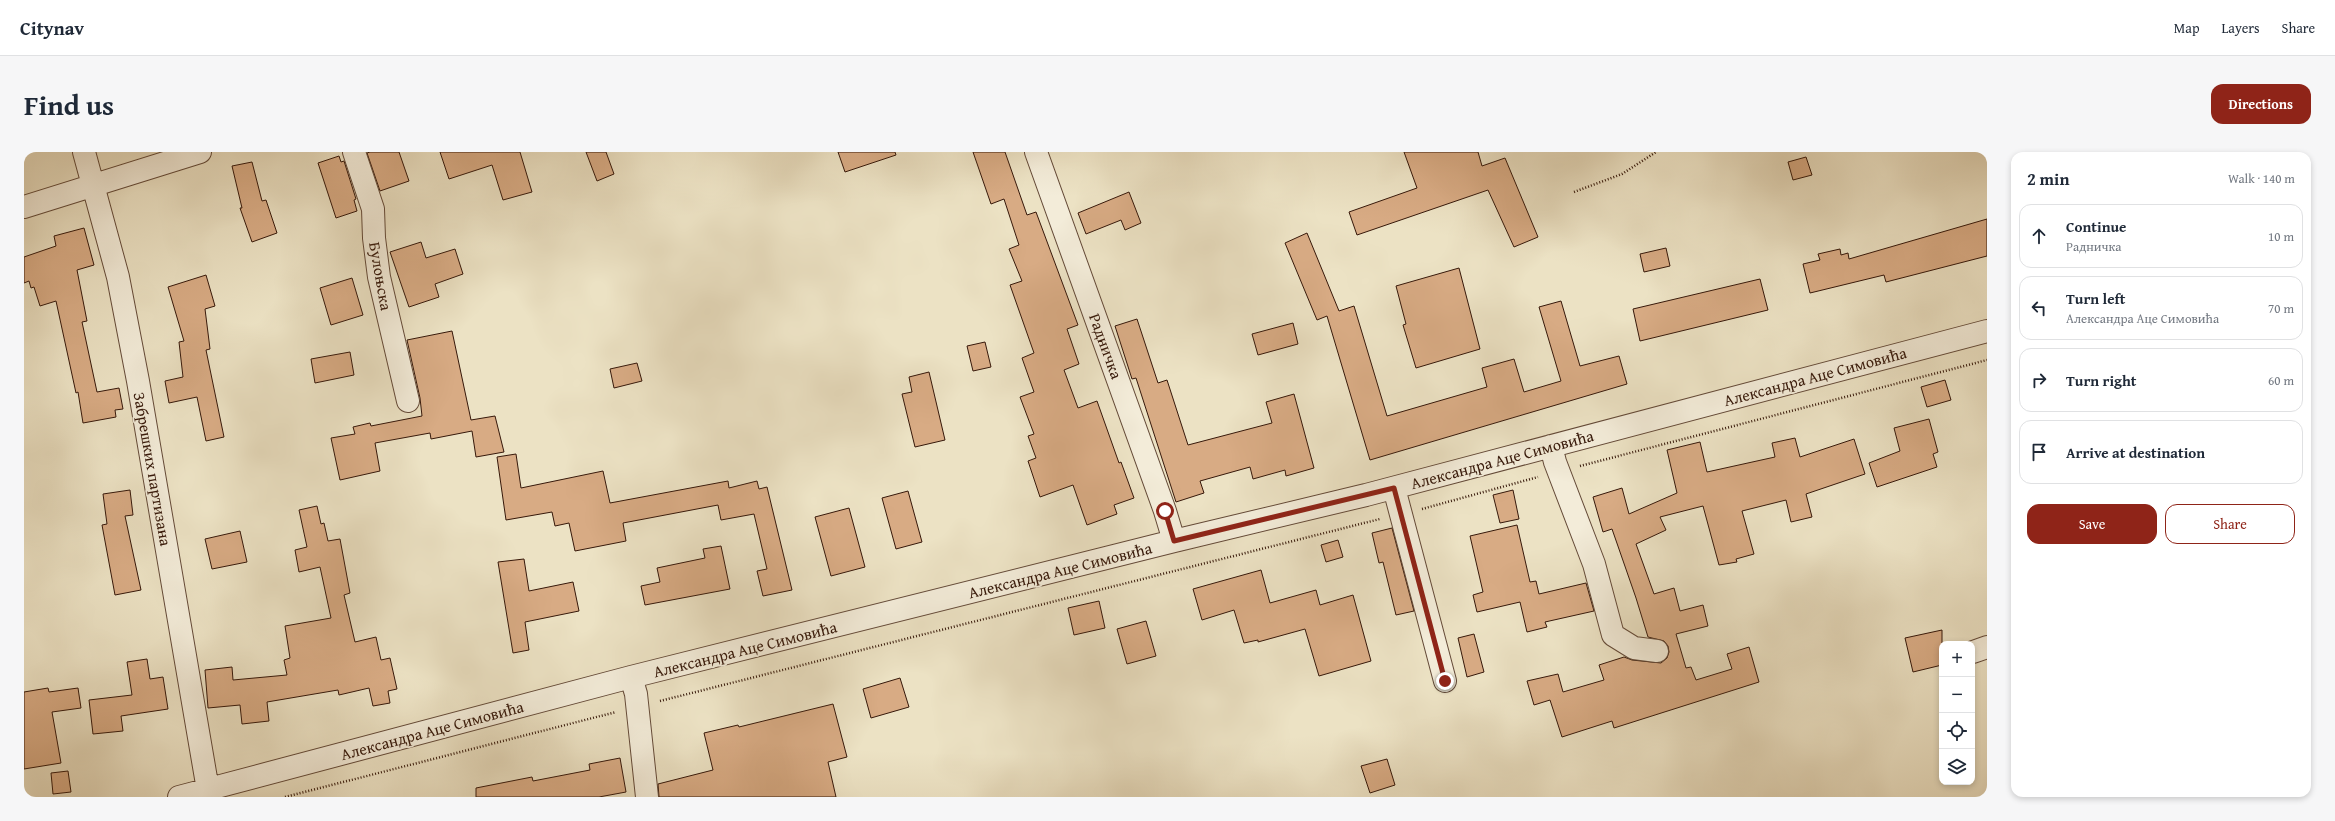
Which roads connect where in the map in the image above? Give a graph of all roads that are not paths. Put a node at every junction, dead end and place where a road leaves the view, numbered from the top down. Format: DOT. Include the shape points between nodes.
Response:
graph roads {
  1 [pos="84,152"];
  2 [pos="200,152"];
  3 [pos="354,152"];
  4 [pos="1036,152"];
  5 [pos="94,184"];
  6 [pos="24,207"];
  7 [pos="1987,331"];
  8 [pos="408,401"];
  9 [pos="1551,446"];
  10 [pos="1394,488"];
  11 [pos="1174,541"];
  12 [pos="1657,651"];
  13 [pos="631,677"];
  14 [pos="1445,681"];
  15 [pos="208,790"];
  16 [pos="179,797"];
  17 [pos="647,797"];
  1 -- 5 [label="street, Забрешких партизана"];
  2 -- 5 [label="street"];
  3 -- 8 [label="street, Булоњска" via="373,209 379,277"];
  4 -- 11 [label="street, Радничка"];
  5 -- 6 [label="street"];
  5 -- 15 [label="street, Забрешких партизана" via="118,277 138,381"];
  7 -- 9 [label="street, Александра Аце Симовића"];
  9 -- 10 [label="street, Александра Аце Симовића"];
  9 -- 12 [label="street" via="1594,564 1613,635 1634,648"];
  10 -- 11 [label="street, Александра Аце Симовића"];
  10 -- 14 [label="street"];
  11 -- 13 [label="street, Александра Аце Симовића"];
  13 -- 15 [label="street, Александра Аце Симовића"];
  13 -- 17 [label="street"];
  15 -- 16 [label="street, Александра Аце Симовића"];
}
